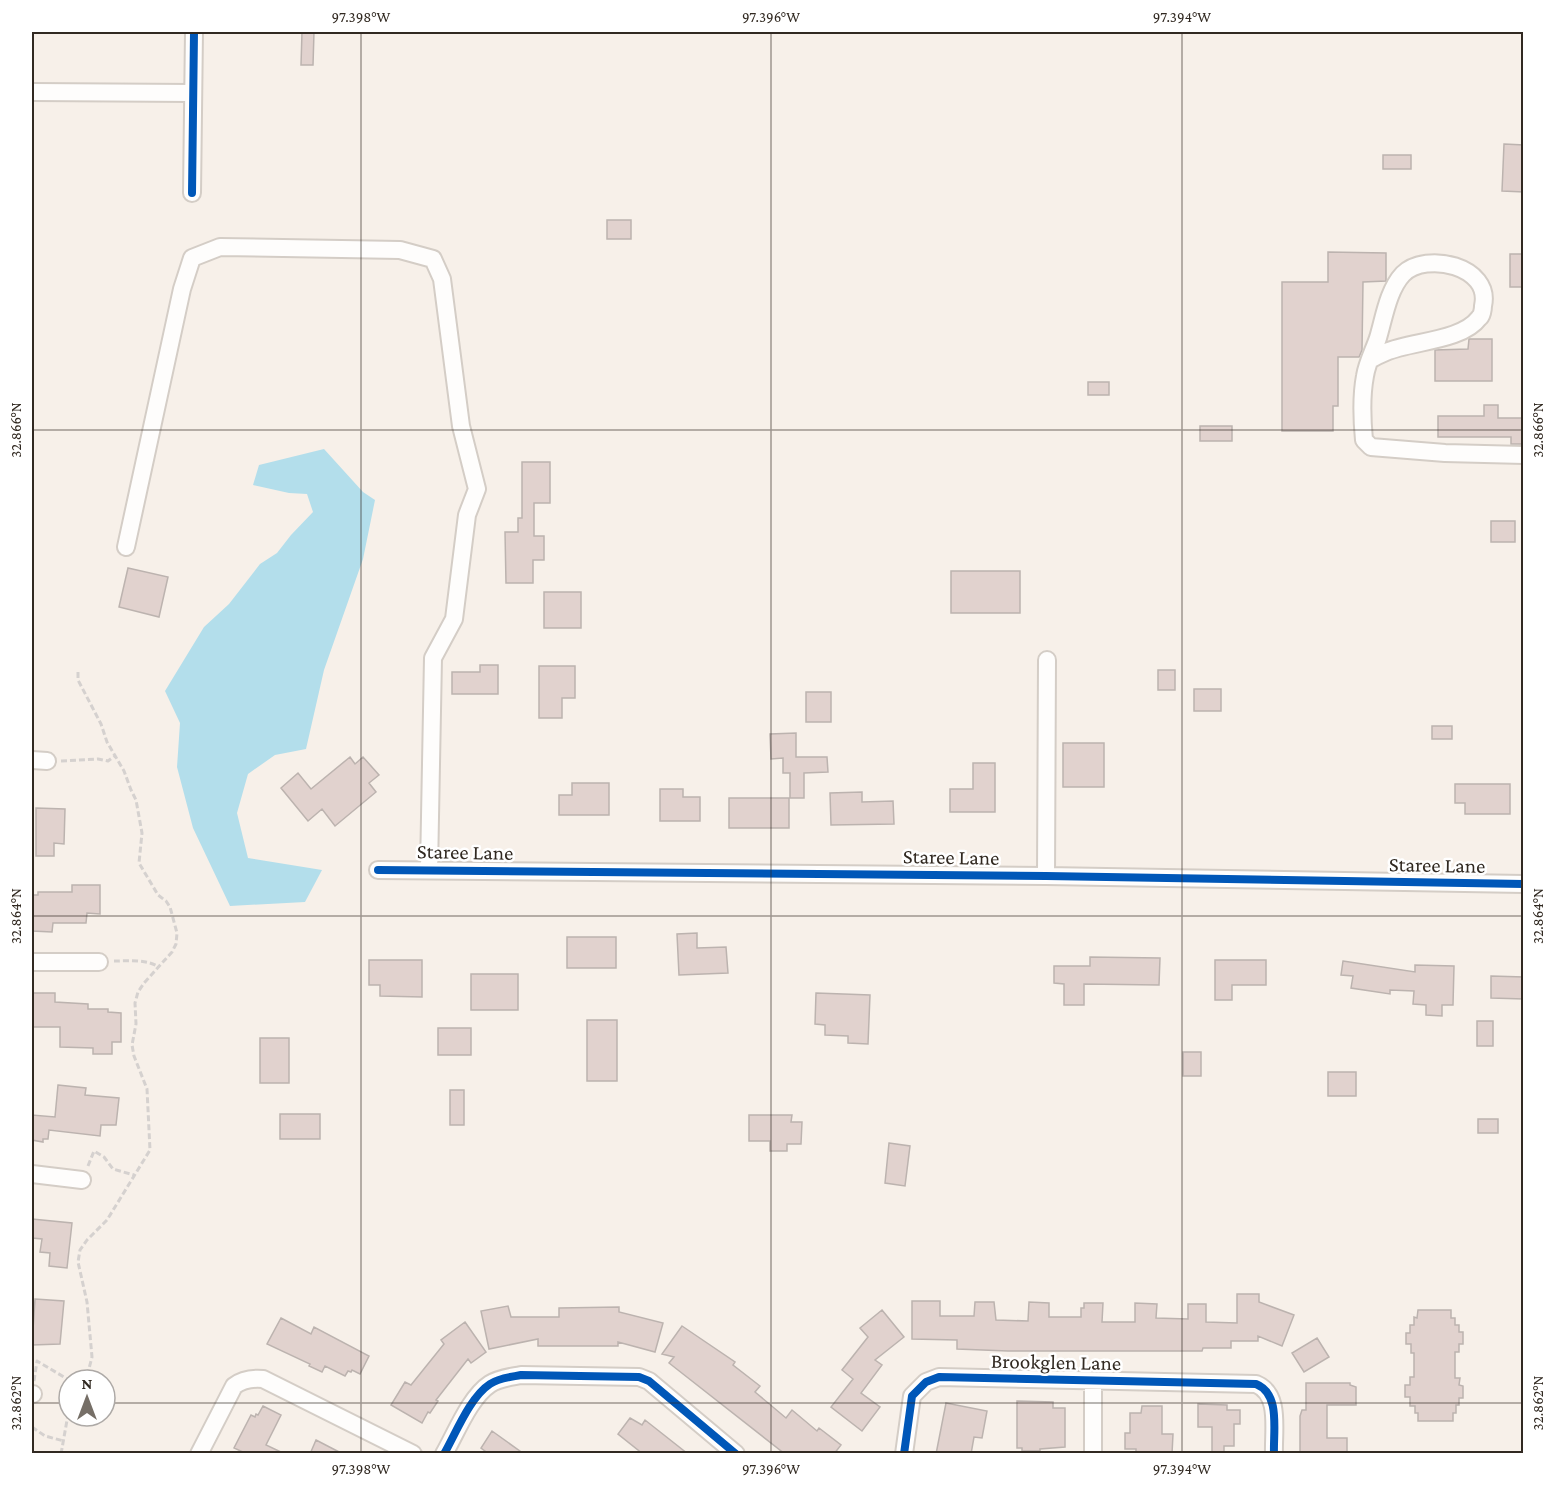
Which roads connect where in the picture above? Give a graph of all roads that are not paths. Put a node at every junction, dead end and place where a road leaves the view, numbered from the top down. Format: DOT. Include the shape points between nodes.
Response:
graph roads {
  1 [pos="194,32"];
  2 [pos="32,92"];
  3 [pos="193,93"];
  4 [pos="192,193"];
  5 [pos="1370,360"];
  6 [pos="1524,455"];
  7 [pos="126,548"];
  8 [pos="1047,660"];
  9 [pos="378,870"];
  10 [pos="429,870"];
  11 [pos="1046,876"];
  12 [pos="1524,884"];
  13 [pos="32,962"];
  14 [pos="99,962"];
  15 [pos="32,1174"];
  16 [pos="82,1180"];
  17 [pos="1093,1381"];
  18 [pos="199,1454"];
  19 [pos="413,1454"];
  20 [pos="444,1454"];
  21 [pos="736,1454"];
  22 [pos="904,1454"];
  23 [pos="1093,1454"];
  24 [pos="1274,1454"];
  1 -- 3 [label="street"];
  2 -- 3 [label="street"];
  3 -- 4 [label="street"];
  5 -- 5 [label="street" via="1463,331 1480,318 1484,291 1477,279 1454,266 1435,263 1404,273 1394,287"];
  5 -- 6 [label="street" via="1362,416 1364,440 1371,447"];
  7 -- 10 [label="street" via="192,258 220,247 400,250 433,259 442,279 461,426 477,489 467,515 454,620 433,658"];
  8 -- 11 [label="street"];
  9 -- 10 [label="street, Staree Lane"];
  10 -- 11 [label="street, Staree Lane"];
  11 -- 12 [label="street, Staree Lane"];
  13 -- 14 [label="street"];
  15 -- 16 [label="street"];
  17 -- 22 [label="street, Brookglen Lane" via="931,1379 912,1396"];
  17 -- 23 [label="street"];
  17 -- 24 [label="street, Brookglen Lane" via="1248,1382 1263,1386 1272,1399"];
  18 -- 19 [label="street" via="234,1386 247,1379 263,1379"];
  20 -- 21 [label="street" via="482,1390 506,1377 521,1375 639,1377 649,1381"];
}
